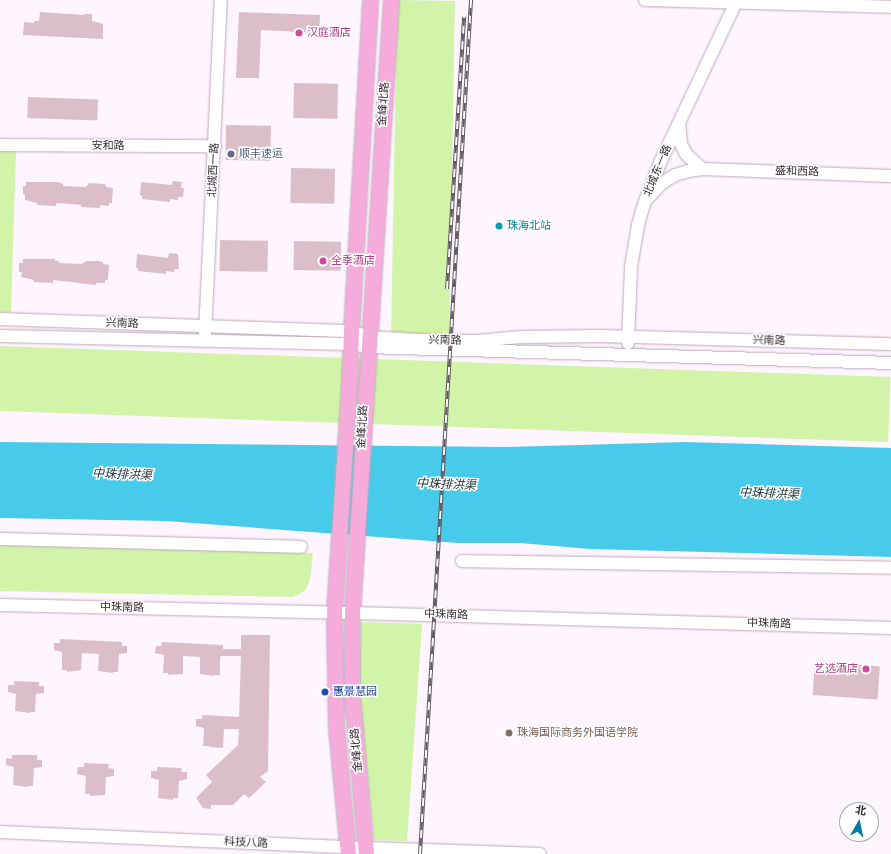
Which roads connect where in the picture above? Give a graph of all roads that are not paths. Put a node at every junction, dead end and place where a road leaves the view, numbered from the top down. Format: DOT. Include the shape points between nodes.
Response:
graph roads {
  1 [pos="222,0"];
  2 [pos="370,0"];
  3 [pos="391,0"];
  4 [pos="645,0"];
  5 [pos="737,1"];
  6 [pos="891,7"];
  7 [pos="679,122"];
  8 [pos="0,145"];
  9 [pos="215,146"];
  10 [pos="702,169"];
  11 [pos="891,176"];
  12 [pos="644,204"];
  13 [pos="0,319"];
  14 [pos="206,327"];
  15 [pos="0,336"];
  16 [pos="628,336"];
  17 [pos="351,338"];
  18 [pos="205,341"];
  19 [pos="368,342"];
  20 [pos="891,344"];
  21 [pos="627,354"];
  22 [pos="891,363"];
  23 [pos="0,539"];
  24 [pos="301,547"];
  25 [pos="462,561"];
  26 [pos="891,568"];
  27 [pos="0,605"];
  28 [pos="334,612"];
  29 [pos="352,613"];
  30 [pos="891,628"];
  31 [pos="0,832"];
  32 [pos="347,851"];
  33 [pos="366,851"];
  34 [pos="540,854"];
  1 -- 9 [label="street, 北城西一路"];
  2 -- 17 [label="main road, 金峰北路"];
  3 -- 19 [label="main road, 金峰北路"];
  4 -- 5 [label="street"];
  5 -- 6 [label="street"];
  5 -- 7 [label="street, 北城东一路"];
  7 -- 10 [label="street" via="679,133 686,154"];
  7 -- 12 [label="street, 北城东一路"];
  8 -- 9 [label="street, 安和路"];
  9 -- 14 [label="street, 北城西一路"];
  10 -- 11 [label="street, 盛和西路"];
  10 -- 12 [label="street, 盛和西路" via="675,175 657,187"];
  12 -- 16 [label="street, 北城东一路" via="636,232 631,267"];
  13 -- 14 [label="street, 兴南路"];
  14 -- 17 [label="street, 兴南路"];
  14 -- 18 [label="street, 北城西一路"];
  15 -- 18 [label="street, 兴南路"];
  16 -- 19 [label="street, 兴南路"];
  16 -- 20 [label="street, 兴南路"];
  16 -- 21 [label="street, 北城东一路"];
  17 -- 18 [label="street, 兴南路"];
  17 -- 19 [label="street, 兴南路"];
  17 -- 28 [label="main road, 金峰北路"];
  19 -- 21 [label="street, 兴南路"];
  19 -- 29 [label="main road, 金峰北路"];
  21 -- 22 [label="street, 兴南路"];
  23 -- 24 [label="street"];
  25 -- 26 [label="street"];
  27 -- 28 [label="street, 中珠南路"];
  28 -- 29 [label="street, 中珠南路"];
  28 -- 32 [label="main road, 金峰北路" via="336,727"];
  29 -- 30 [label="street, 中珠南路"];
  29 -- 33 [label="main road, 金峰北路" via="352,696"];
  31 -- 32 [label="street, 科技八路"];
  32 -- 33 [label="street, 科技八路"];
  33 -- 34 [label="street, 科技八路"];
}
